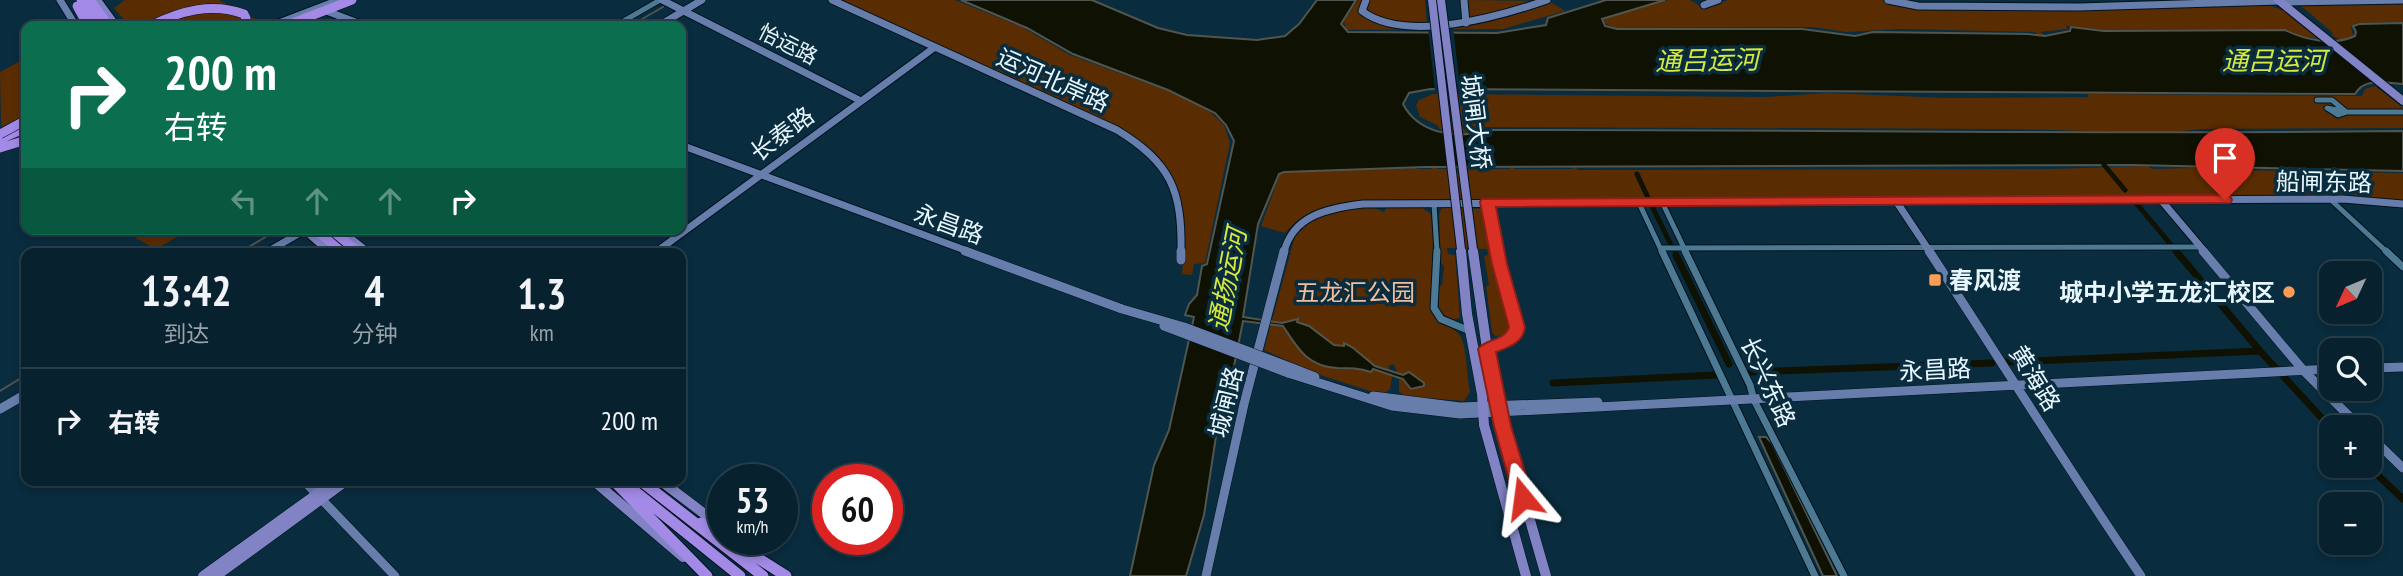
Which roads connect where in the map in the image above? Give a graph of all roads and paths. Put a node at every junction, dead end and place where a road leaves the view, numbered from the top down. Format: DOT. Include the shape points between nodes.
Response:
graph roads {
  1 [pos="60,0"];
  2 [pos="74,0"];
  3 [pos="80,0"];
  4 [pos="90,0"];
  5 [pos="97,0"];
  6 [pos="339,0"];
  7 [pos="344,0"];
  8 [pos="352,0"];
  9 [pos="358,0"];
  10 [pos="661,0"];
  11 [pos="702,0"];
  12 [pos="832,0"];
  13 [pos="1366,0"];
  14 [pos="1432,0"];
  15 [pos="1441,0"];
  16 [pos="1464,0"];
  17 [pos="1547,0"];
  18 [pos="1718,0"];
  19 [pos="1888,0"];
  20 [pos="2072,0"];
  21 [pos="2403,0"];
  22 [pos="2282,1"];
  23 [pos="1704,5"];
  24 [pos="2079,7"];
  25 [pos="684,11"];
  26 [pos="329,12"];
  27 [pos="344,18"];
  28 [pos="73,21"];
  29 [pos="87,21"];
  30 [pos="95,21"];
  31 [pos="105,21"];
  32 [pos="112,21"];
  33 [pos="163,21"];
  34 [pos="245,21"];
  35 [pos="284,21"];
  36 [pos="291,21"];
  37 [pos="298,21"];
  38 [pos="305,21"];
  39 [pos="337,21"];
  40 [pos="352,21"];
  41 [pos="624,21"];
  42 [pos="667,21"];
  43 [pos="1466,23"];
  44 [pos="935,47"];
  45 [pos="2399,94"];
  46 [pos="861,100"];
  47 [pos="2317,100"];
  48 [pos="2403,101"];
  49 [pos="2403,112"];
  50 [pos="21,132"];
  51 [pos="21,132"];
  52 [pos="0,140"];
  53 [pos="686,147"];
  54 [pos="762,175"];
  55 [pos="2161,200"];
  56 [pos="2331,200"];
  57 [pos="1896,201"];
  58 [pos="1488,202"];
  59 [pos="1661,202"];
  60 [pos="1639,203"];
  61 [pos="1434,204"];
  62 [pos="2403,204"];
  63 [pos="686,231"];
  64 [pos="298,235"];
  65 [pos="300,235"];
  66 [pos="312,235"];
  67 [pos="315,235"];
  68 [pos="337,235"];
  69 [pos="345,235"];
  70 [pos="680,235"];
  71 [pos="2200,247"];
  72 [pos="275,248"];
  73 [pos="282,248"];
  74 [pos="326,248"];
  75 [pos="335,248"];
  76 [pos="353,248"];
  77 [pos="362,248"];
  78 [pos="662,248"];
  79 [pos="1660,248"];
  80 [pos="1683,248"];
  81 [pos="1927,248"];
  82 [pos="1181,260"];
  83 [pos="2403,267"];
  84 [pos="1470,331"];
  85 [pos="1487,349"];
  86 [pos="2403,367"];
  87 [pos="2382,368"];
  88 [pos="2319,369"];
  89 [pos="2303,370"];
  90 [pos="2017,384"];
  91 [pos="21,399"];
  92 [pos="1733,399"];
  93 [pos="1754,400"];
  94 [pos="1499,409"];
  95 [pos="1483,410"];
  96 [pos="0,412"];
  97 [pos="2348,415"];
  98 [pos="2382,448"];
  99 [pos="2403,468"];
  100 [pos="308,486"];
  101 [pos="330,486"];
  102 [pos="338,486"];
  103 [pos="600,486"];
  104 [pos="619,486"];
  105 [pos="628,486"];
  106 [pos="647,486"];
  107 [pos="668,486"];
  108 [pos="660,496"];
  109 [pos="319,497"];
  110 [pos="707,516"];
  111 [pos="707,526"];
  112 [pos="753,555"];
  113 [pos="758,555"];
  114 [pos="203,576"];
  115 [pos="216,576"];
  116 [pos="395,576"];
  117 [pos="706,576"];
  118 [pos="740,576"];
  119 [pos="763,576"];
  120 [pos="786,576"];
  121 [pos="1206,576"];
  122 [pos="1526,576"];
  123 [pos="1546,576"];
  124 [pos="1815,576"];
  125 [pos="1844,576"];
  126 [pos="2141,576"];
  1 -- 28 [label="street"];
  2 -- 29 [label="highway"];
  3 -- 30 [label="highway"];
  4 -- 31 [label="highway"];
  5 -- 32 [label="main road"];
  6 -- 35 [label="street"];
  7 -- 36 [label="highway"];
  8 -- 37 [label="highway"];
  9 -- 26 [label="street"];
  10 -- 25 [label="street, 怡运路"];
  10 -- 41 [label="street"];
  11 -- 25 [label="street"];
  12 -- 44 [label="street, 运河北岸路"];
  13 -- 43 [label="street" via="1364,13 1380,21"];
  14 -- 84 [label="main road, 城闸大桥, bridge"];
  15 -- 85 [label="main road, 城闸大桥, bridge"];
  16 -- 43 [label="street"];
  17 -- 43 [label="street"];
  18 -- 23 [label="street"];
  19 -- 24 [label="street" via="1918,6"];
  20 -- 24 [label="street"];
  21 -- 22 [label="street"];
  22 -- 24 [label="street"];
  22 -- 45 [label="main road"];
  25 -- 42 [label="street"];
  25 -- 46 [label="street, 怡运路"];
  26 -- 27 [label="street"];
  26 -- 38 [label="street"];
  27 -- 39 [label="street"];
  27 -- 40 [label="street"];
  33 -- 34 [label="highway" via="188,11 220,7 244,14"];
  44 -- 46 [label="street, 长泰路"];
  44 -- 82 [label="street, 运河北岸路" via="1117,130 1149,150 1174,186 1180,208"];
  45 -- 48 [label="main road"];
  46 -- 54 [label="street, 长泰路"];
  47 -- 49 [label="street" via="2332,100 2347,112"];
  50 -- 52 [label="highway"];
  51 -- 52 [label="highway, bridge"];
  53 -- 54 [label="street, 永昌路"];
  54 -- 63 [label="street, 长泰路"];
  54 -- 95 [label="street, 永昌路, bridge" via="1290,371 1369,396"];
  55 -- 56 [label="street, 船闸东路"];
  55 -- 57 [label="street, 船闸东路"];
  55 -- 71 [label="street"];
  56 -- 62 [label="street, 船闸东路"];
  56 -- 83 [label="street"];
  57 -- 59 [label="street, 船闸东路"];
  57 -- 81 [label="street, 黄海路"];
  58 -- 60 [label="street, 船闸东路"];
  58 -- 61 [label="street, 城闸路"];
  58 -- 85 [label="street" via="1517,327 1508,341"];
  59 -- 60 [label="street, 船闸东路"];
  59 -- 80 [label="street, 长兴东路"];
  60 -- 79 [label="street, 长兴东路"];
  61 -- 84 [label="street" via="1434,308 1441,319"];
  61 -- 121 [label="street, 城闸路" via="1333,208 1304,220 1291,233 1244,404"];
  64 -- 72 [label="street"];
  65 -- 73 [label="street"];
  66 -- 74 [label="main road"];
  67 -- 75 [label="highway"];
  68 -- 76 [label="highway"];
  69 -- 77 [label="main road"];
  70 -- 78 [label="street, 长泰路"];
  71 -- 81 [label="street"];
  71 -- 89 [label="street"];
  79 -- 80 [label="street"];
  79 -- 92 [label="street, 长兴东路"];
  80 -- 81 [label="street"];
  80 -- 93 [label="street, 长兴东路"];
  81 -- 90 [label="street, 黄海路"];
  84 -- 95 [label="main road, 城闸大桥"];
  85 -- 94 [label="main road, 城闸大桥"];
  86 -- 87 [label="street"];
  88 -- 89 [label="street, 永昌路"];
  89 -- 90 [label="street, 永昌路"];
  89 -- 97 [label="street"];
  90 -- 93 [label="street, 永昌路"];
  90 -- 126 [label="street, 黄海路"];
  91 -- 96 [label="street"];
  92 -- 93 [label="street, 永昌路"];
  92 -- 94 [label="street, 永昌路"];
  92 -- 124 [label="street, 长兴东路"];
  93 -- 125 [label="street, 长兴东路"];
  94 -- 95 [label="street, 永昌路"];
  94 -- 123 [label="main road, 城闸大桥"];
  95 -- 122 [label="main road, 城闸大桥"];
  98 -- 99 [label="street"];
  100 -- 109 [label="street"];
  101 -- 109 [label="main road"];
  102 -- 109 [label="main road"];
  103 -- 117 [label="main road"];
  104 -- 117 [label="highway"];
  105 -- 118 [label="highway"];
  106 -- 108 [label="highway"];
  107 -- 110 [label="main road"];
  108 -- 111 [label="highway"];
  108 -- 119 [label="highway"];
  109 -- 114 [label="main road"];
  109 -- 115 [label="main road"];
  109 -- 116 [label="street"];
  112 -- 120 [label="highway"];
  113 -- 120 [label="main road"];
}
